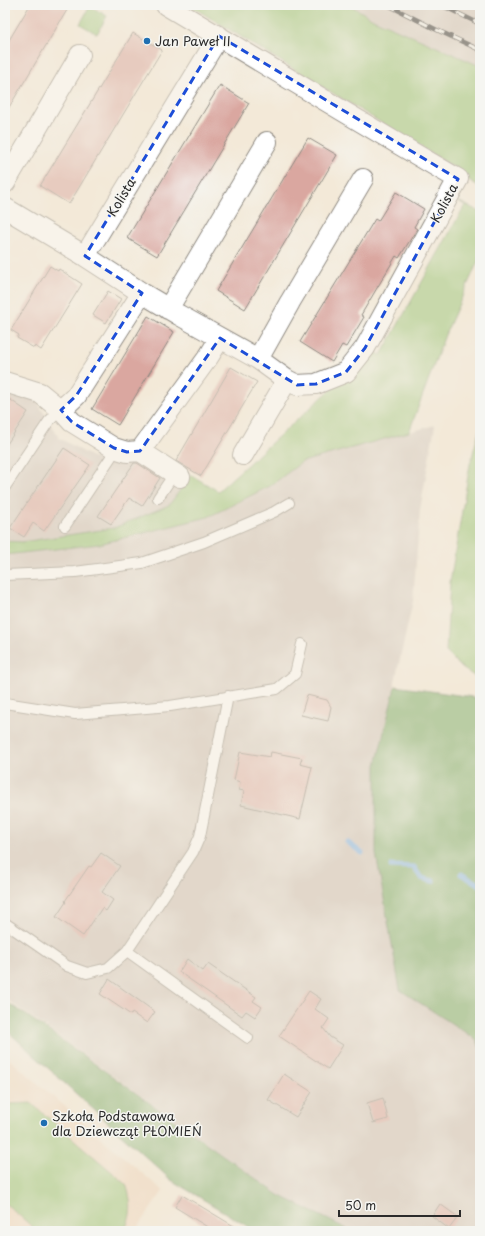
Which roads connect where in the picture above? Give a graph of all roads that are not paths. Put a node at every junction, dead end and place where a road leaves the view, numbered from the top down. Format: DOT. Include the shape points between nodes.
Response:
graph roads {
  1 [pos="166,5"];
  2 [pos="219,36"];
  3 [pos="80,55"];
  4 [pos="267,142"];
  5 [pos="363,179"];
  6 [pos="5,183"];
  7 [pos="5,208"];
  8 [pos="85,256"];
  9 [pos="142,293"];
  10 [pos="168,309"];
  11 [pos="220,338"];
  12 [pos="258,359"];
  13 [pos="288,380"];
  14 [pos="5,382"];
  15 [pos="61,410"];
  16 [pos="114,448"];
  17 [pos="140,451"];
  18 [pos="243,455"];
  19 [pos="177,475"];
  20 [pos="5,488"];
  21 [pos="158,498"];
  22 [pos="289,503"];
  23 [pos="65,526"];
  24 [pos="5,575"];
  25 [pos="302,644"];
  26 [pos="228,696"];
  27 [pos="5,703"];
  28 [pos="5,923"];
  29 [pos="128,951"];
  30 [pos="248,1038"];
  1 -- 2 [label="street, Kolista"];
  2 -- 8 [label="street, Kolista"];
  2 -- 13 [label="street, Kolista" via="312,94 458,179 365,348 354,363 346,372 316,384 297,385"];
  3 -- 6 [label="street"];
  4 -- 10 [label="street"];
  5 -- 12 [label="street"];
  7 -- 8 [label="street, Kolista"];
  8 -- 9 [label="street, Kolista"];
  9 -- 10 [label="street, Kolista"];
  9 -- 15 [label="street" via="76,396"];
  10 -- 11 [label="street, Kolista"];
  11 -- 12 [label="street, Kolista"];
  11 -- 17 [label="street"];
  12 -- 13 [label="street, Kolista"];
  13 -- 18 [label="street"];
  14 -- 15 [label="street" via="40,393"];
  15 -- 16 [label="street" via="72,422"];
  15 -- 20 [label="lane" via="49,421"];
  16 -- 17 [label="street" via="127,452"];
  16 -- 23 [label="lane" via="111,457"];
  17 -- 19 [label="street"];
  19 -- 21 [label="lane"];
  22 -- 24 [label="lane" via="204,542 142,563 75,572"];
  25 -- 26 [label="lane" via="295,674 277,689"];
  26 -- 27 [label="lane" via="170,706 74,714"];
  26 -- 29 [label="lane" via="200,836 193,852"];
  28 -- 29 [label="lane" via="67,966 87,973 108,968"];
  29 -- 30 [label="lane"];
}
